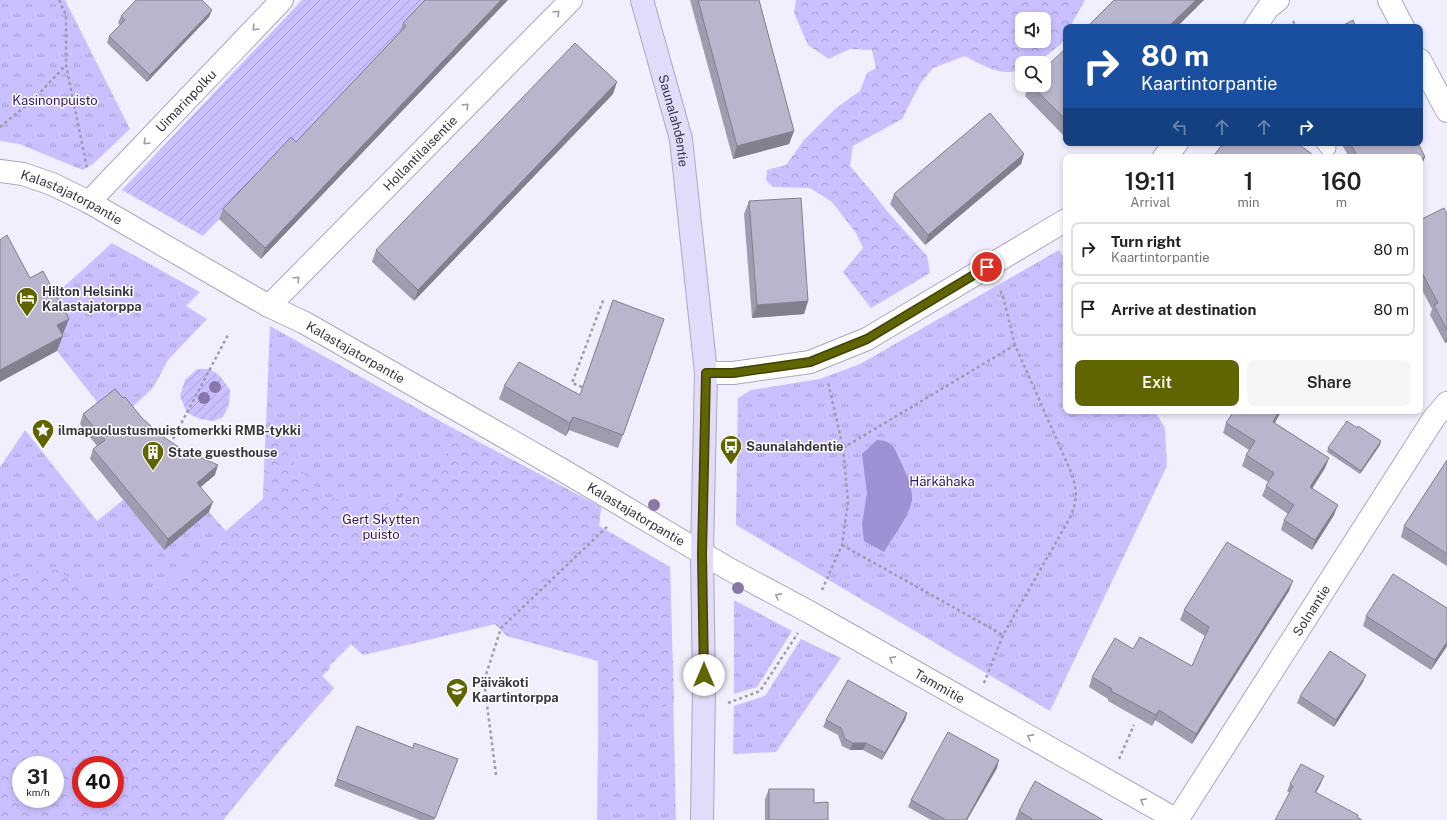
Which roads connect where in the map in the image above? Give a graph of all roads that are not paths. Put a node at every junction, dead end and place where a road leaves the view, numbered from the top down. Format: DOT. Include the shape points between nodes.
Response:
graph roads {
  1 [pos="282,0"];
  2 [pos="571,0"];
  3 [pos="642,0"];
  4 [pos="1278,0"];
  5 [pos="1389,0"];
  6 [pos="1257,24"];
  7 [pos="1401,24"];
  8 [pos="1423,66"];
  9 [pos="1447,111"];
  10 [pos="1174,146"];
  11 [pos="1167,154"];
  12 [pos="0,171"];
  13 [pos="89,202"];
  14 [pos="1063,222"];
  15 [pos="269,306"];
  16 [pos="706,373"];
  17 [pos="1447,403"];
  18 [pos="702,554"];
  19 [pos="702,820"];
  20 [pos="1177,820"];
  1 -- 13 [label="street, Uimarinpolku, one-way"];
  15 -- 2 [label="street, Hollantilaisentie, one-way"];
  3 -- 16 [label="street, Saunalahdentie" via="680,140"];
  4 -- 6 [label="street" via="1268,8"];
  5 -- 7 [label="street"];
  8 -- 9 [label="street"];
  10 -- 11 [label="street"];
  12 -- 13 [label="street, Kalastajatorpantie" via="23,174 52,184"];
  13 -- 15 [label="street, Kalastajatorpantie"];
  14 -- 16 [label="street" via="867,339 821,359 733,373"];
  15 -- 18 [label="street, Kalastajatorpantie" via="305,323 634,512"];
  16 -- 18 [label="street, Saunalahdentie"];
  17 -- 20 [label="street, Solnantie" via="1434,418"];
  18 -- 19 [label="street, Saunalahdentie"];
  20 -- 18 [label="street, Tammitie, one-way"];
}
